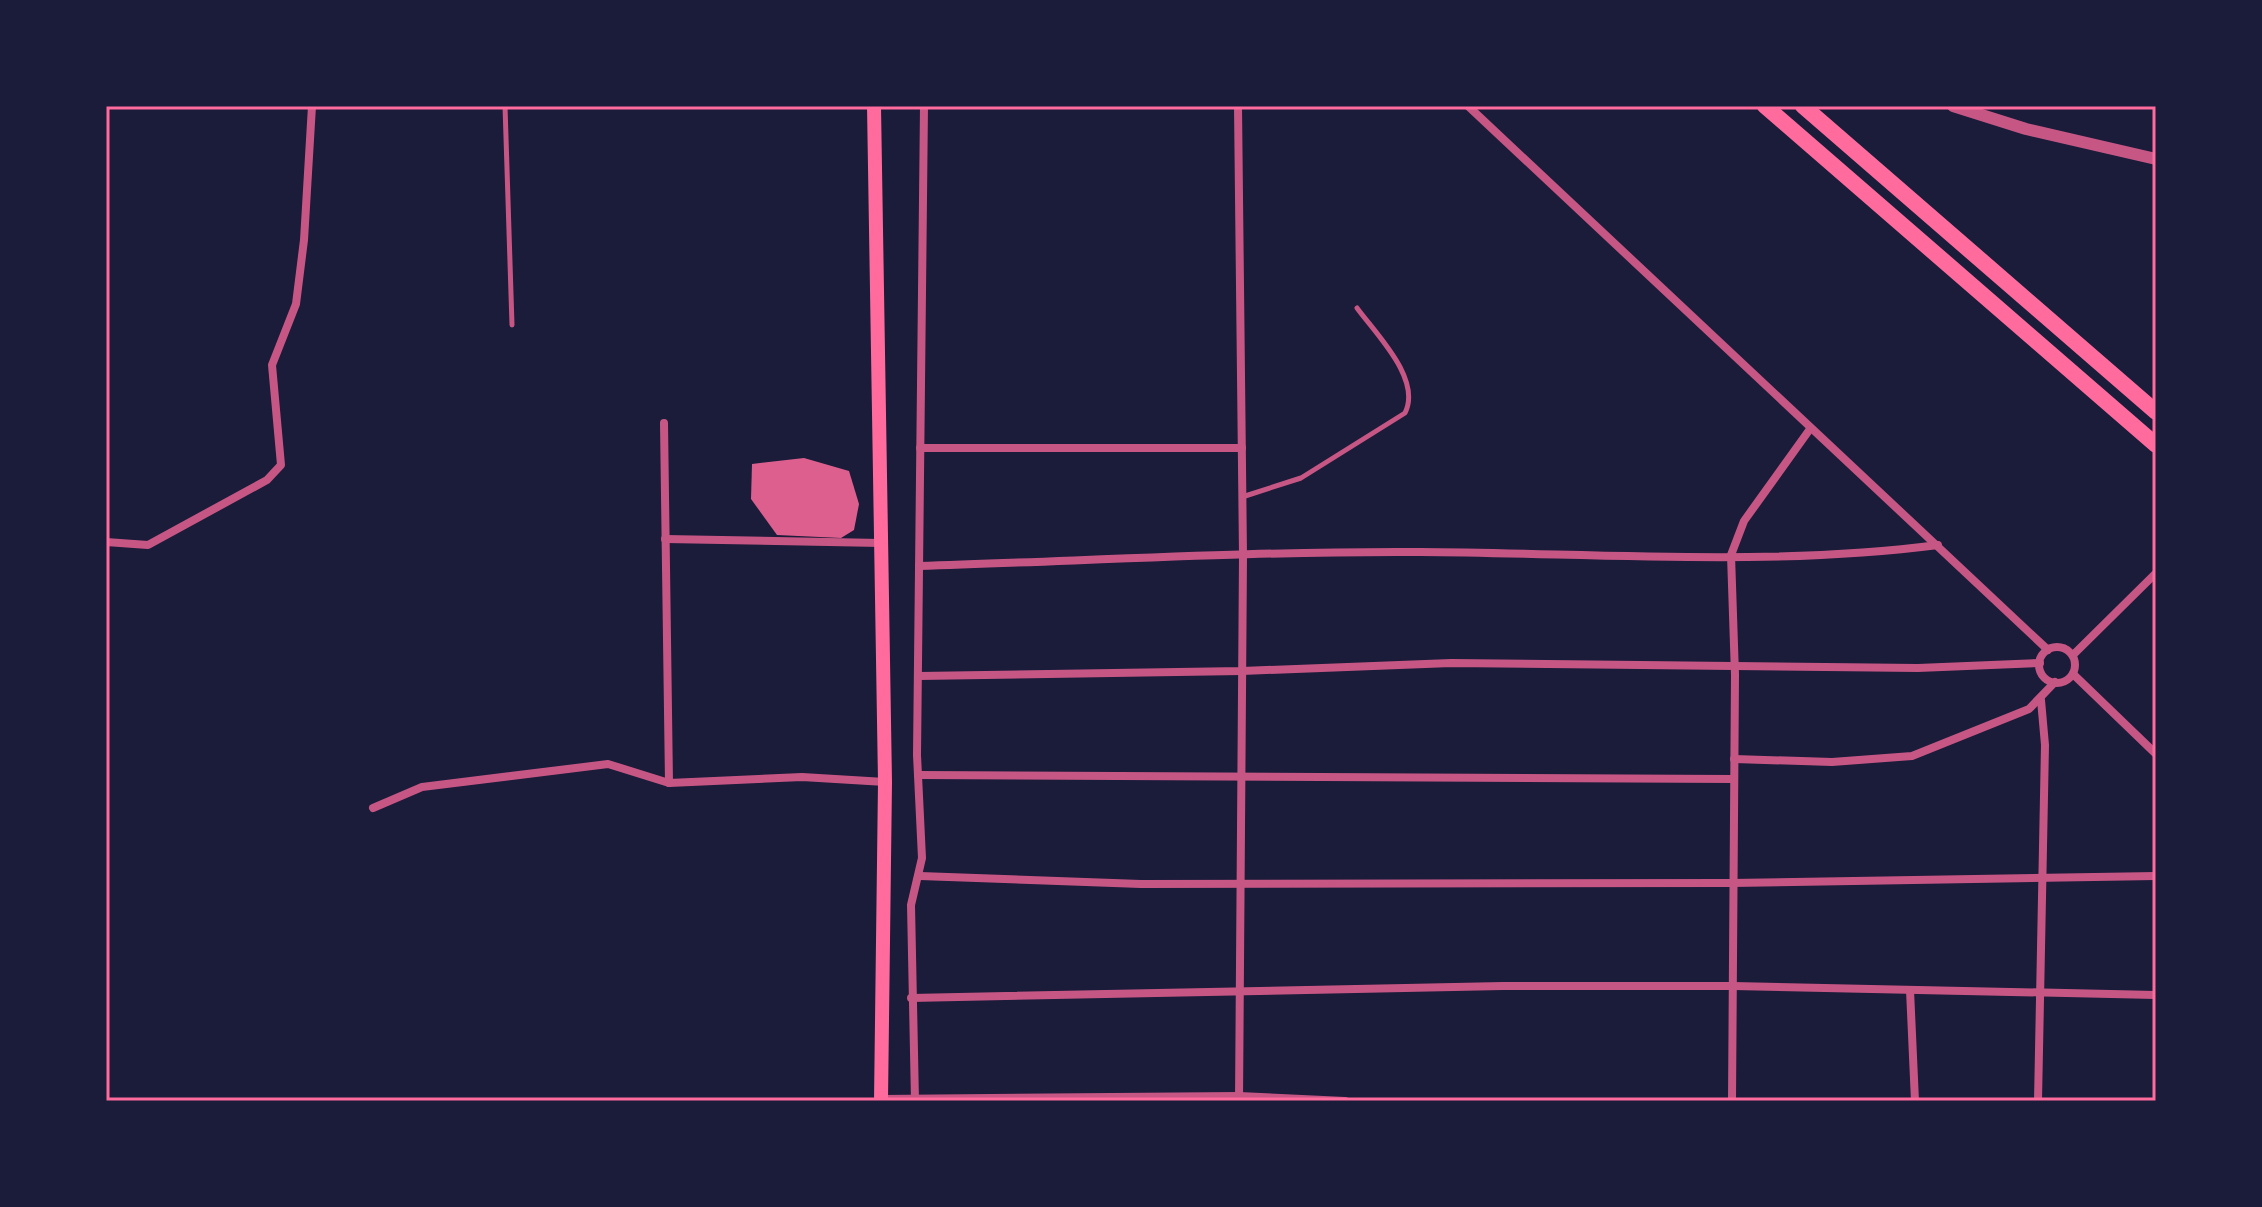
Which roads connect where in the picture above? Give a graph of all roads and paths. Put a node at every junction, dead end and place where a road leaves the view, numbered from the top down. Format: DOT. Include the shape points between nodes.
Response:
graph roads {
  1 [pos="312,106"];
  2 [pos="505,106"];
  3 [pos="874,106"];
  4 [pos="924,106"];
  5 [pos="1238,106"];
  6 [pos="1468,106"];
  7 [pos="1765,106"];
  8 [pos="1803,106"];
  9 [pos="1953,106"];
  10 [pos="2156,159"];
  11 [pos="1357,308"];
  12 [pos="512,325"];
  13 [pos="2156,412"];
  14 [pos="664,423"];
  15 [pos="1810,429"];
  16 [pos="2156,445"];
  17 [pos="920,448"];
  18 [pos="1242,448"];
  19 [pos="1242,497"];
  20 [pos="665,539"];
  21 [pos="106,542"];
  22 [pos="881,543"];
  23 [pos="1938,545"];
  24 [pos="1731,555"];
  25 [pos="1243,556"];
  26 [pos="919,566"];
  27 [pos="2156,573"];
  28 [pos="2048,650"];
  29 [pos="2073,655"];
  30 [pos="1735,663"];
  31 [pos="2040,663"];
  32 [pos="1242,671"];
  33 [pos="2073,674"];
  34 [pos="919,676"];
  35 [pos="2055,682"];
  36 [pos="2041,700"];
  37 [pos="2156,754"];
  38 [pos="1734,759"];
  39 [pos="918,775"];
  40 [pos="1242,775"];
  41 [pos="1734,779"];
  42 [pos="885,782"];
  43 [pos="669,783"];
  44 [pos="373,808"];
  45 [pos="920,876"];
  46 [pos="2040,876"];
  47 [pos="2156,876"];
  48 [pos="1241,882"];
  49 [pos="1731,883"];
  50 [pos="1733,986"];
  51 [pos="1910,990"];
  52 [pos="1240,991"];
  53 [pos="2040,993"];
  54 [pos="2156,995"];
  55 [pos="911,998"];
  56 [pos="1239,1099"];
  57 [pos="881,1100"];
  58 [pos="915,1100"];
  59 [pos="1345,1101"];
  60 [pos="1732,1101"];
  61 [pos="1915,1101"];
  62 [pos="2038,1101"];
  1 -- 21 [label="street" via="296,304 272,365 281,465 267,480 148,545"];
  2 -- 12 [label="lane"];
  3 -- 22 [label="main road"];
  4 -- 17 [label="street"];
  5 -- 18 [label="street"];
  6 -- 15 [label="street"];
  7 -- 16 [label="highway"];
  8 -- 13 [label="highway"];
  9 -- 10 [label="street"];
  11 -- 19 [label="lane" via="1401,370 1408,397 1405,413 1301,478"];
  14 -- 20 [label="street"];
  15 -- 23 [label="street"];
  15 -- 24 [label="street" via="1744,521"];
  17 -- 18 [label="street"];
  17 -- 26 [label="street"];
  18 -- 19 [label="street"];
  19 -- 25 [label="street"];
  20 -- 22 [label="street"];
  20 -- 43 [label="street"];
  22 -- 42 [label="main road"];
  23 -- 24 [label="street"];
  23 -- 28 [label="street"];
  24 -- 25 [label="street"];
  24 -- 30 [label="street"];
  25 -- 26 [label="street"];
  25 -- 32 [label="street"];
  26 -- 34 [label="street"];
  27 -- 29 [label="street"];
  28 -- 29 [label="street" via="2057,647"];
  28 -- 31 [label="street"];
  29 -- 33 [label="street"];
  30 -- 31 [label="street" via="1918,668"];
  30 -- 32 [label="street" via="1451,663"];
  30 -- 38 [label="street"];
  31 -- 35 [label="street" via="2043,676"];
  32 -- 34 [label="street"];
  32 -- 40 [label="street"];
  33 -- 35 [label="street"];
  33 -- 37 [label="street"];
  34 -- 39 [label="street"];
  35 -- 36 [label="street"];
  36 -- 38 [label="street" via="1912,756 1832,762"];
  36 -- 46 [label="street" via="2045,745"];
  38 -- 41 [label="street"];
  39 -- 40 [label="street"];
  39 -- 45 [label="street"];
  40 -- 41 [label="street"];
  40 -- 48 [label="street"];
  41 -- 49 [label="street"];
  42 -- 43 [label="street" via="802,777"];
  42 -- 57 [label="main road"];
  43 -- 44 [label="street" via="608,764 422,787"];
  45 -- 48 [label="street"];
  45 -- 55 [label="street" via="911,905"];
  46 -- 47 [label="street"];
  46 -- 49 [label="street"];
  46 -- 53 [label="street"];
  48 -- 49 [label="street"];
  48 -- 52 [label="street"];
  49 -- 50 [label="street"];
  50 -- 51 [label="street"];
  50 -- 52 [label="street"];
  50 -- 60 [label="street"];
  51 -- 53 [label="street"];
  51 -- 61 [label="street"];
  52 -- 55 [label="street"];
  52 -- 56 [label="street"];
  53 -- 54 [label="street"];
  53 -- 62 [label="street"];
  55 -- 58 [label="street"];
  56 -- 58 [label="street"];
  56 -- 59 [label="street"];
  57 -- 58 [label="street"];
}
